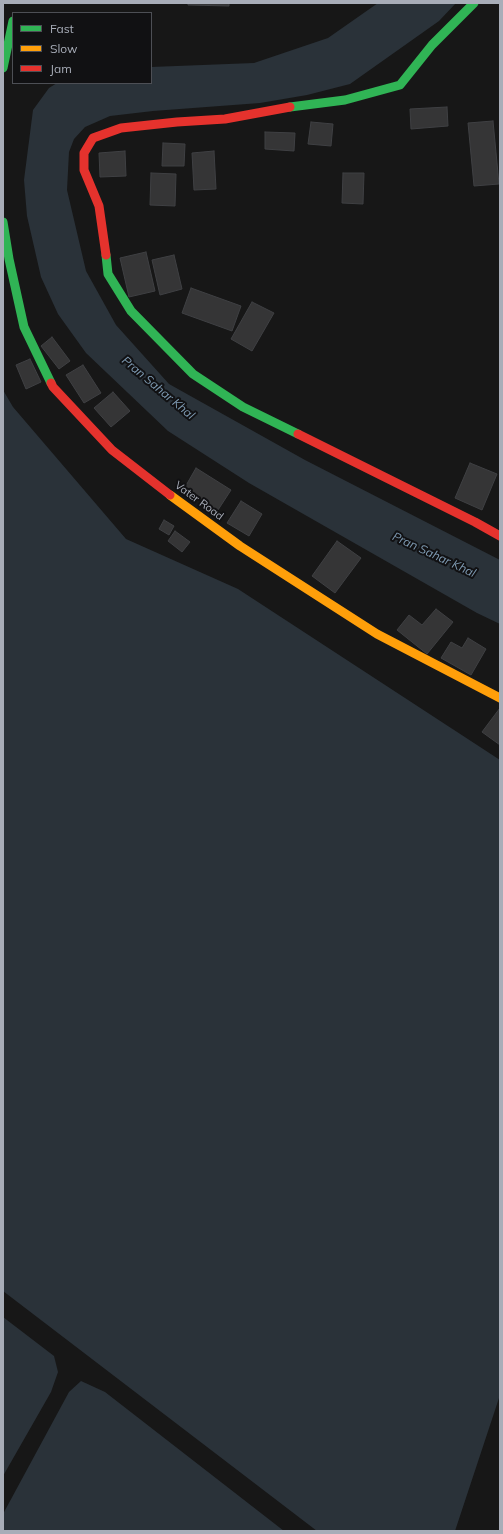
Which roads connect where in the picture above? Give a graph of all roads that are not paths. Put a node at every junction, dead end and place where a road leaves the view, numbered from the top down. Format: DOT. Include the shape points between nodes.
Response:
graph roads {
  1 [pos="474,3"];
  2 [pos="12,26"];
  3 [pos="3,68"];
  4 [pos="3,222"];
  5 [pos="500,536"];
  6 [pos="500,698"];
  1 -- 5 [label="street" via="432,45 400,85 345,100 294,106 225,119 121,128 93,138 84,153 84,170 99,206 108,274 131,312 193,374 243,407"];
  2 -- 3 [label="street"];
  4 -- 6 [label="street, Vater Road" via="24,327 53,387 112,450 240,546 377,634"];
}
